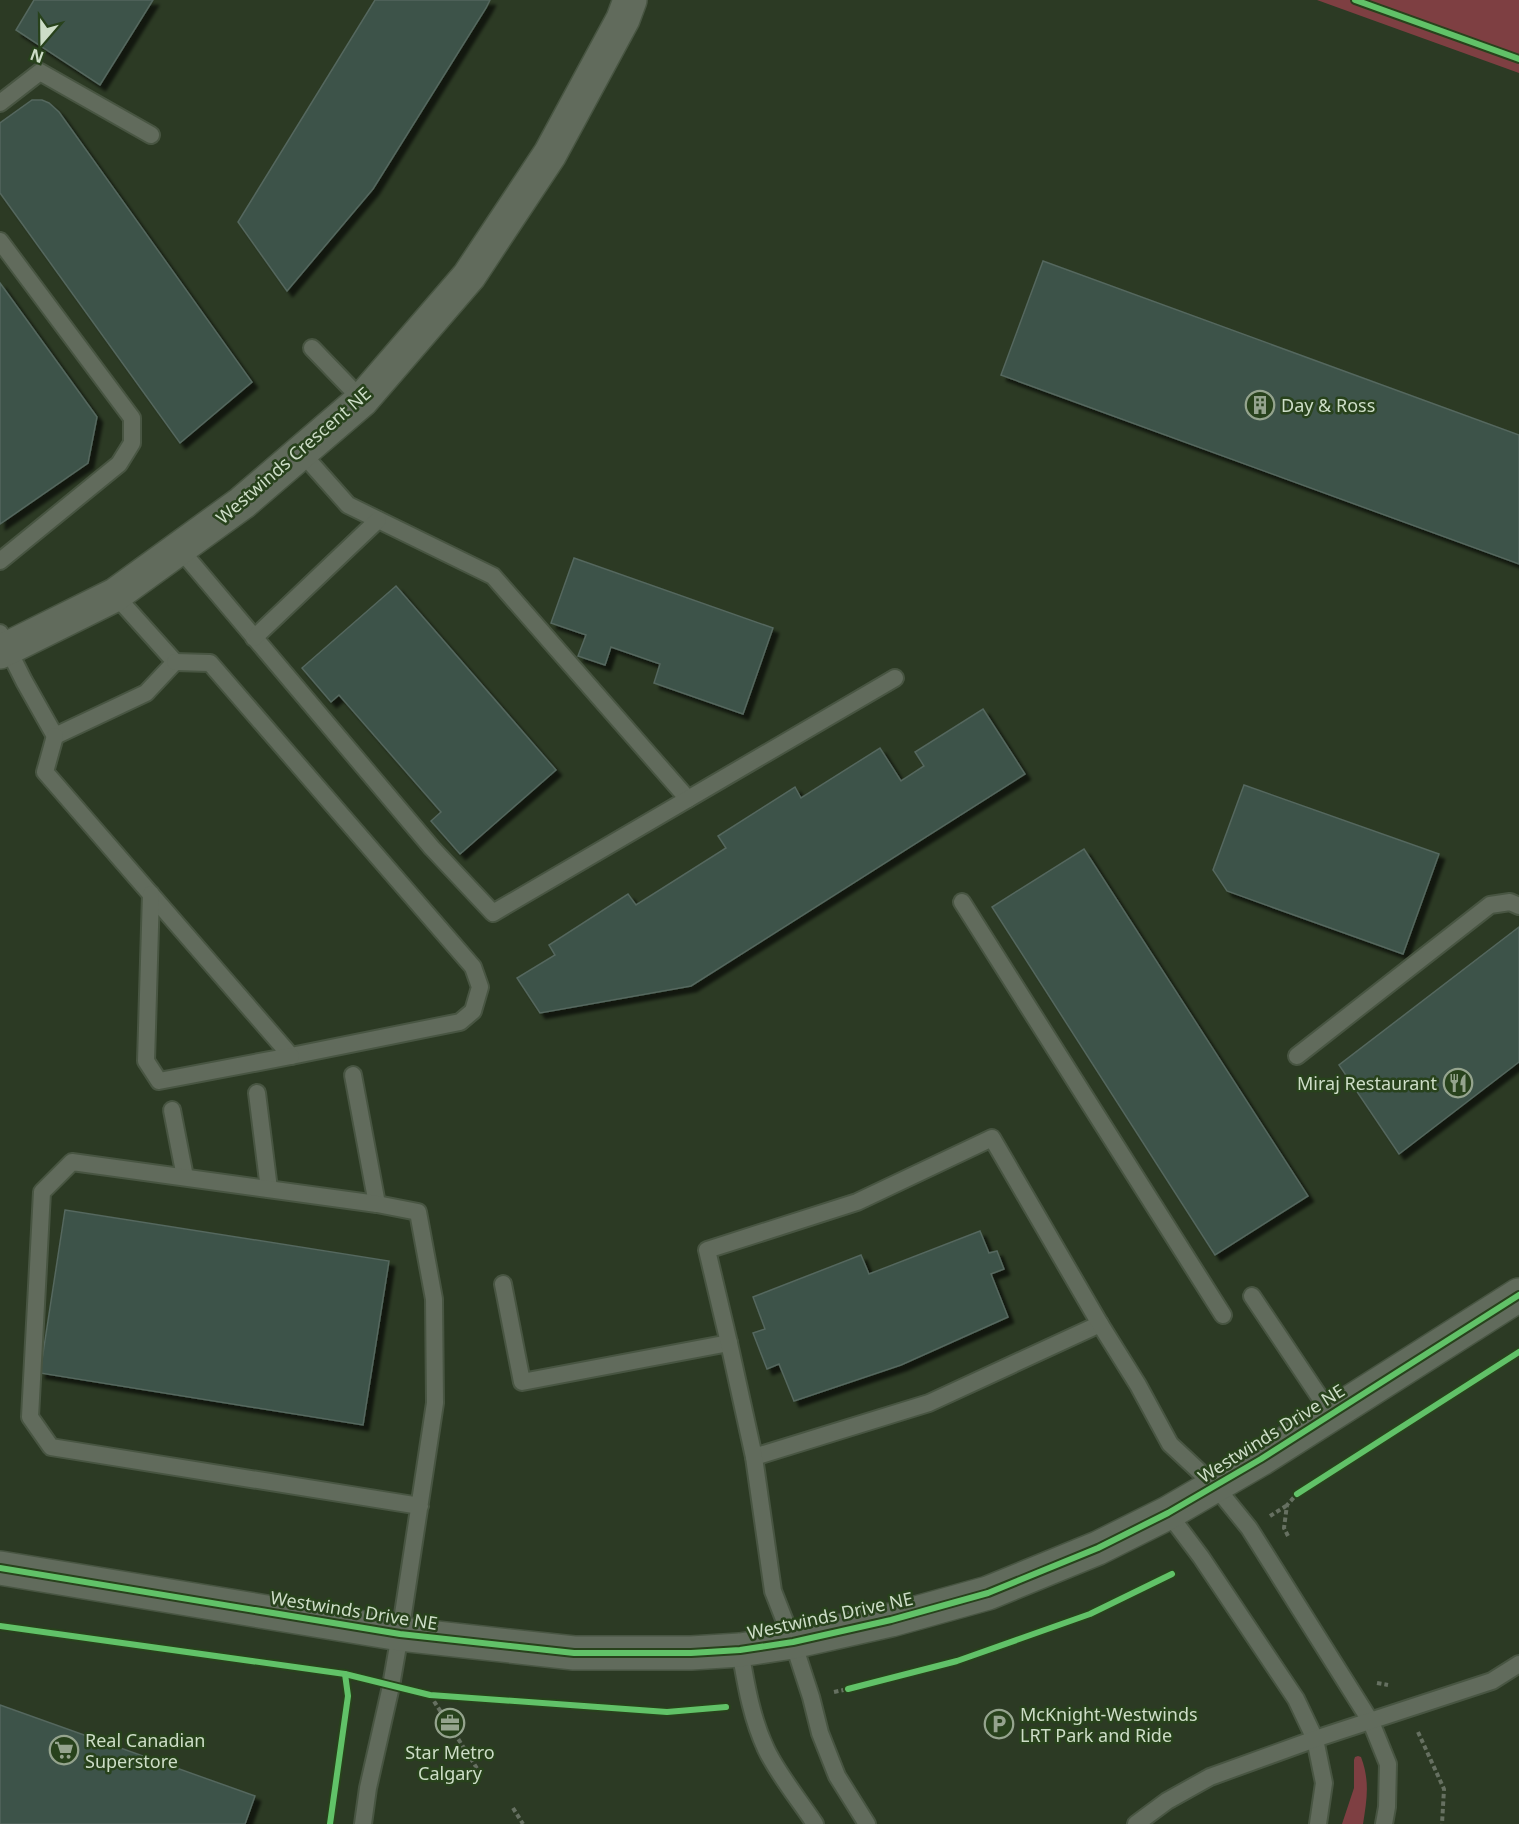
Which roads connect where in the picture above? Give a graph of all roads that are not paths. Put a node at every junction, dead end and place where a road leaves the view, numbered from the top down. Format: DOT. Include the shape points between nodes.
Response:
graph roads {
  1 [pos="630,0"];
  2 [pos="0,103"];
  3 [pos="151,135"];
  4 [pos="0,241"];
  5 [pos="312,348"];
  6 [pos="362,400"];
  7 [pos="301,452"];
  8 [pos="378,520"];
  9 [pos="179,548"];
  10 [pos="0,561"];
  11 [pos="115,595"];
  12 [pos="254,638"];
  13 [pos="3,645"];
  14 [pos="175,662"];
  15 [pos="895,678"];
  16 [pos="55,735"];
  17 [pos="688,799"];
  18 [pos="151,894"];
  19 [pos="962,902"];
  20 [pos="1519,906"];
  21 [pos="291,1056"];
  22 [pos="1297,1056"];
  23 [pos="353,1075"];
  24 [pos="257,1093"];
  25 [pos="172,1110"];
  26 [pos="184,1178"];
  27 [pos="269,1189"];
  28 [pos="377,1204"];
  29 [pos="503,1284"];
  30 [pos="1519,1295"];
  31 [pos="1252,1296"];
  32 [pos="1223,1315"];
  33 [pos="1100,1324"];
  34 [pos="729,1343"];
  35 [pos="1331,1414"];
  36 [pos="754,1457"];
  37 [pos="1215,1486"];
  38 [pos="420,1506"];
  39 [pos="1168,1513"];
  40 [pos="0,1568"];
  41 [pos="400,1634"];
  42 [pos="793,1642"];
  43 [pos="740,1650"];
  44 [pos="1519,1664"];
  45 [pos="1371,1722"];
  46 [pos="1315,1739"];
  47 [pos="363,1824"];
  48 [pos="815,1824"];
  49 [pos="867,1824"];
  50 [pos="1136,1824"];
  51 [pos="1318,1824"];
  52 [pos="1384,1824"];
  1 -- 6 [label="street, Westwinds Crescent NE" via="623,20 550,154 469,276"];
  2 -- 3 [label="lane" via="40,72"];
  4 -- 10 [label="lane" via="132,418 132,443 119,464"];
  5 -- 6 [label="lane"];
  6 -- 7 [label="street, Westwinds Crescent NE"];
  7 -- 8 [label="lane" via="348,505"];
  7 -- 9 [label="street, Westwinds Crescent NE" via="242,503"];
  8 -- 12 [label="lane"];
  8 -- 17 [label="lane" via="493,576"];
  9 -- 11 [label="street, Westwinds Crescent NE"];
  9 -- 12 [label="lane"];
  11 -- 13 [label="street, Westwinds Crescent NE"];
  11 -- 14 [label="lane"];
  12 -- 17 [label="lane" via="432,848 493,913"];
  13 -- 16 [label="lane"];
  14 -- 16 [label="lane" via="146,693"];
  14 -- 21 [label="lane" via="210,663 473,967 480,987 473,1011 460,1022"];
  15 -- 17 [label="lane"];
  16 -- 18 [label="lane" via="45,772"];
  18 -- 21 [label="lane"];
  18 -- 21 [label="lane" via="146,1061 159,1081"];
  19 -- 32 [label="lane"];
  20 -- 22 [label="lane" via="1510,902 1490,905"];
  23 -- 28 [label="lane"];
  24 -- 27 [label="lane"];
  25 -- 26 [label="lane"];
  26 -- 27 [label="lane"];
  26 -- 38 [label="lane" via="72,1162 42,1192 30,1417 51,1447"];
  27 -- 28 [label="lane"];
  28 -- 38 [label="lane" via="418,1212 434,1299 435,1403"];
  29 -- 34 [label="lane" via="522,1382"];
  30 -- 35 [label="street, Westwinds Drive NE"];
  31 -- 35 [label="lane"];
  33 -- 34 [label="lane" via="992,1138 857,1202 707,1250"];
  33 -- 36 [label="lane" via="929,1403"];
  33 -- 37 [label="lane" via="1170,1444"];
  34 -- 36 [label="lane"];
  35 -- 37 [label="street, Westwinds Drive NE"];
  36 -- 42 [label="lane" via="773,1592"];
  37 -- 39 [label="street, Westwinds Drive NE"];
  37 -- 45 [label="lane" via="1250,1528"];
  38 -- 41 [label="lane"];
  39 -- 42 [label="street, Westwinds Drive NE" via="1098,1548 988,1593"];
  39 -- 46 [label="lane" via="1296,1699"];
  40 -- 41 [label="street, Westwinds Drive NE"];
  41 -- 43 [label="street, Westwinds Drive NE" via="574,1653"];
  41 -- 47 [label="lane"];
  42 -- 43 [label="street, Westwinds Drive NE"];
  42 -- 49 [label="lane" via="837,1776"];
  43 -- 48 [label="lane" via="749,1704 759,1734"];
  44 -- 45 [label="lane" via="1492,1682"];
  45 -- 46 [label="lane"];
  45 -- 52 [label="lane" via="1388,1764"];
  46 -- 50 [label="lane" via="1210,1777"];
  46 -- 51 [label="lane" via="1324,1783"];
}
